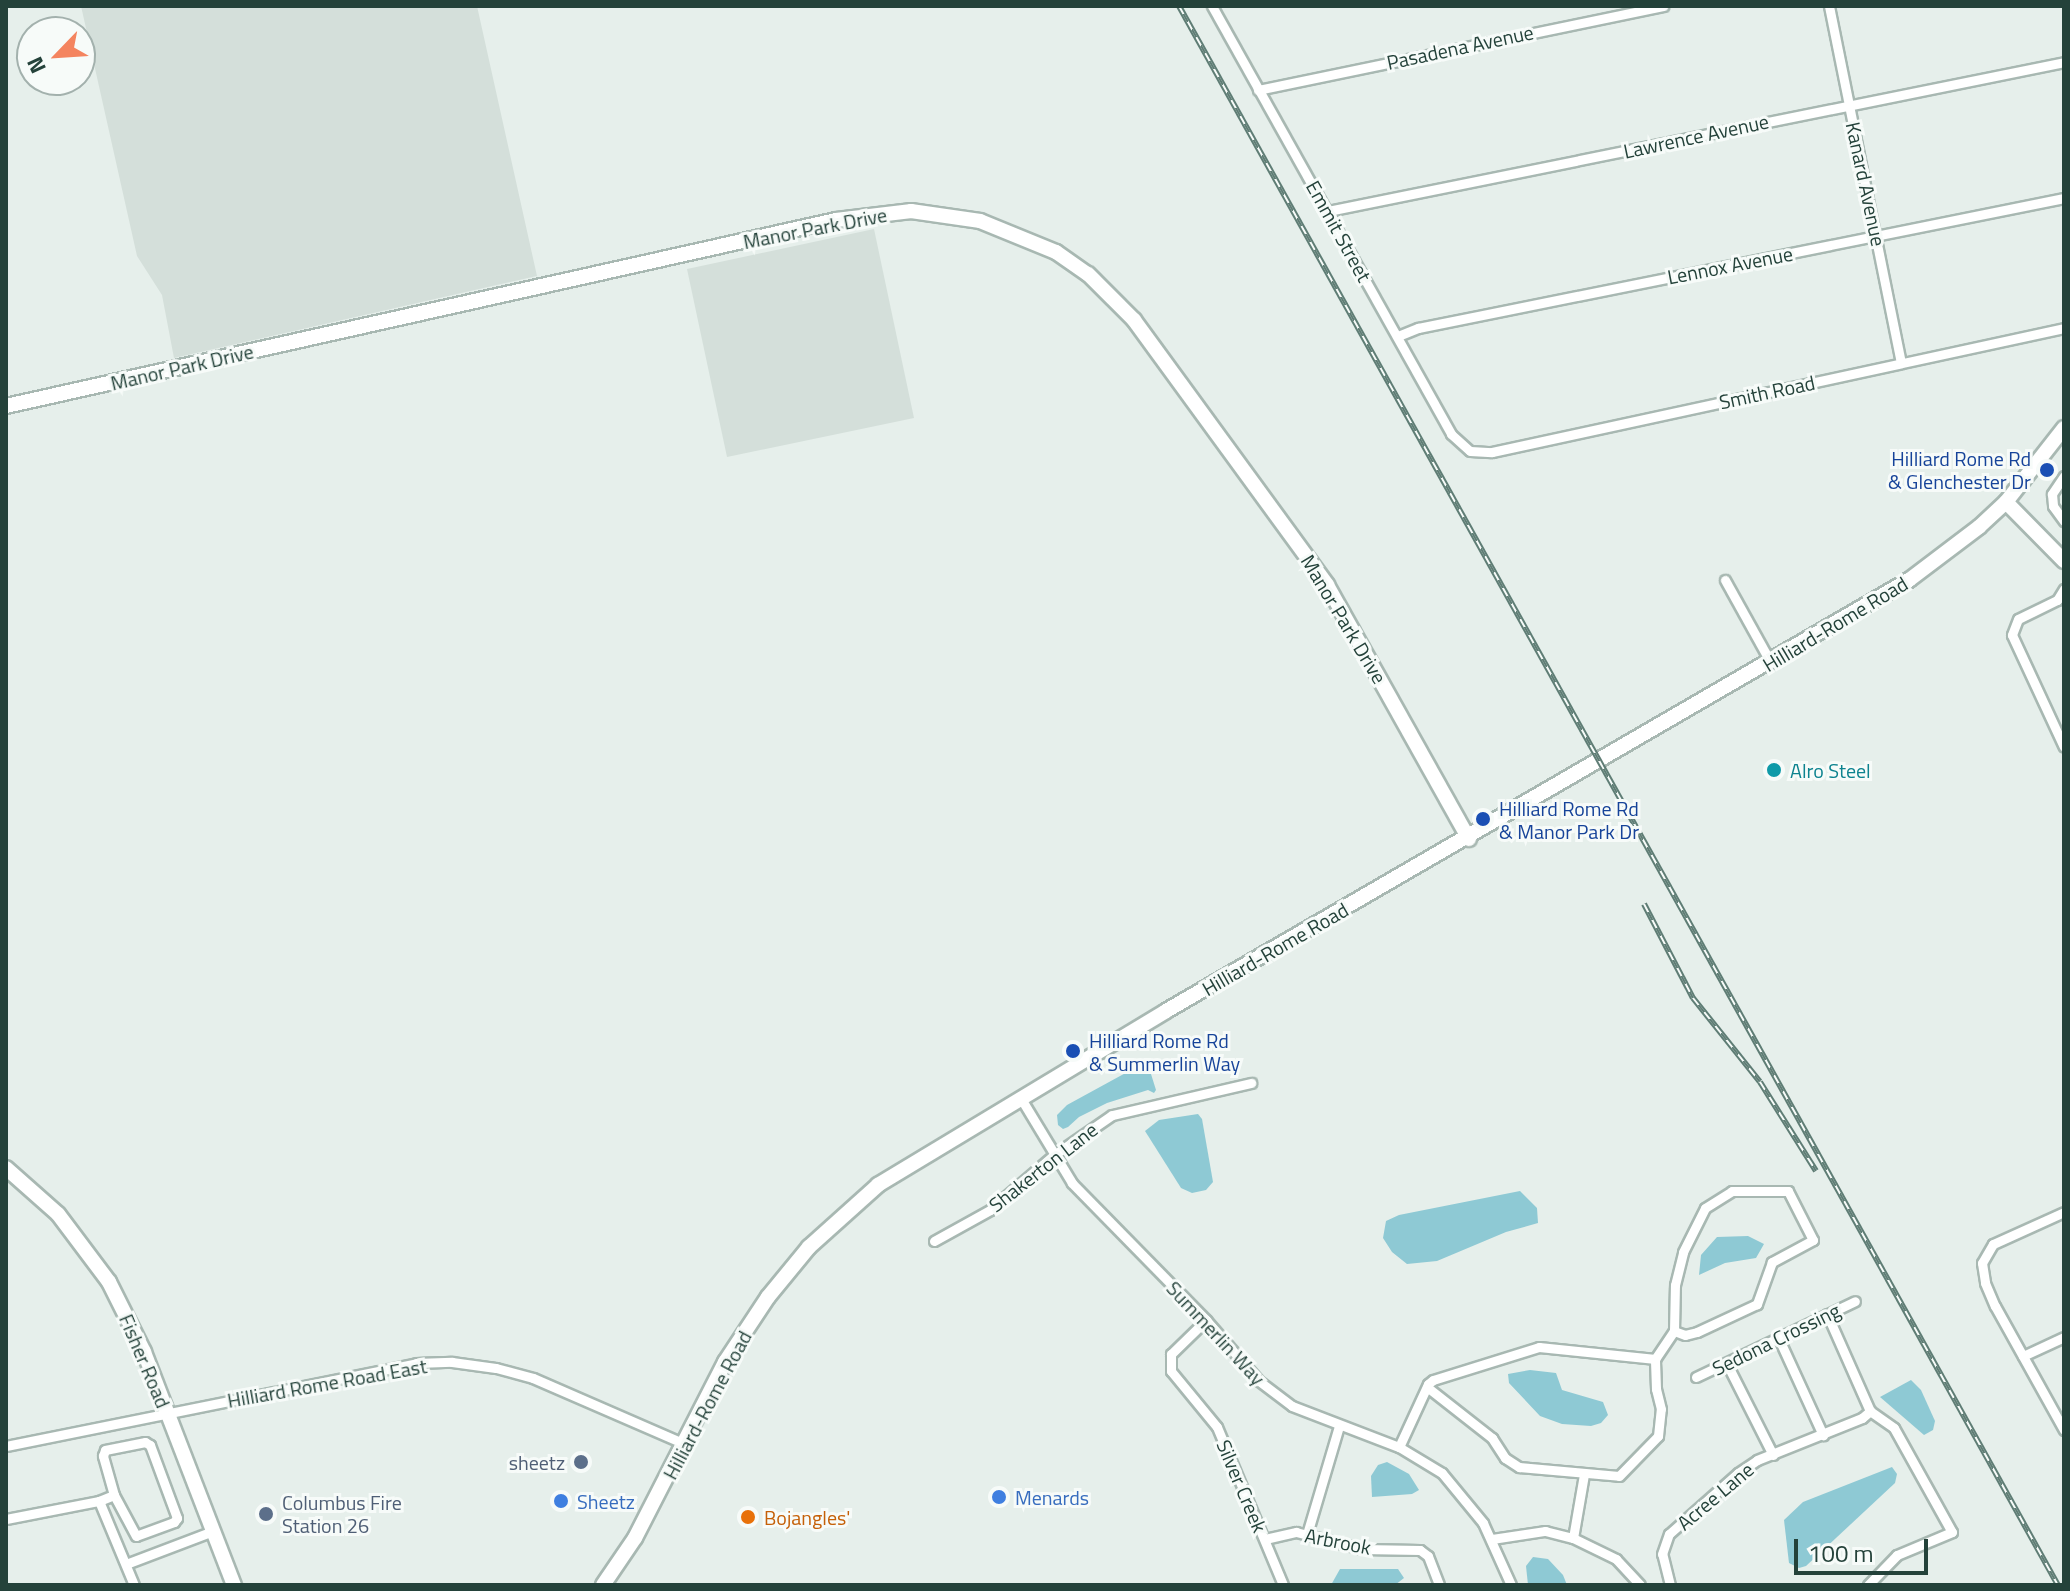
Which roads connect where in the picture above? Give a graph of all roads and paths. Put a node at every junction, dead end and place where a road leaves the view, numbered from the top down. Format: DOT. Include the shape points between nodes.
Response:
graph roads {
  1 [pos="1212,6"];
  2 [pos="1663,6"];
  3 [pos="1829,6"];
  4 [pos="2064,62"];
  5 [pos="1258,90"];
  6 [pos="1849,105"];
  7 [pos="2064,198"];
  8 [pos="1328,211"];
  9 [pos="1876,236"];
  10 [pos="2064,328"];
  11 [pos="1398,336"];
  12 [pos="1901,363"];
  13 [pos="6,406"];
  14 [pos="2064,428"];
  15 [pos="1470,451"];
  16 [pos="2064,476"];
  17 [pos="2006,502"];
  18 [pos="2060,518"];
  19 [pos="2064,561"];
  20 [pos="1725,580"];
  21 [pos="2064,589"];
  22 [pos="2060,603"];
  23 [pos="1771,663"];
  24 [pos="2064,747"];
  25 [pos="1469,839"];
  26 [pos="1251,1083"];
  27 [pos="1020,1097"];
  28 [pos="1054,1155"];
  29 [pos="6,1168"];
  30 [pos="2064,1212"];
  31 [pos="934,1241"];
  32 [pos="1855,1301"];
  33 [pos="1827,1314"];
  34 [pos="1206,1320"];
  35 [pos="1674,1331"];
  36 [pos="2064,1337"];
  37 [pos="1779,1339"];
  38 [pos="2023,1356"];
  39 [pos="1655,1359"];
  40 [pos="1727,1364"];
  41 [pos="1696,1377"];
  42 [pos="1427,1387"];
  43 [pos="1870,1411"];
  44 [pos="168,1413"];
  45 [pos="1339,1426"];
  46 [pos="2064,1430"];
  47 [pos="1823,1435"];
  48 [pos="685,1444"];
  49 [pos="6,1446"];
  50 [pos="1399,1447"];
  51 [pos="1773,1455"];
  52 [pos="1584,1474"];
  53 [pos="114,1495"];
  54 [pos="99,1501"];
  55 [pos="6,1519"];
  56 [pos="213,1531"];
  57 [pos="1307,1534"];
  58 [pos="1573,1538"];
  59 [pos="1265,1539"];
  60 [pos="1492,1539"];
  61 [pos="126,1564"];
  62 [pos="134,1585"];
  63 [pos="234,1585"];
  64 [pos="603,1585"];
  65 [pos="1283,1585"];
  66 [pos="1439,1585"];
  67 [pos="1511,1585"];
  68 [pos="1640,1585"];
  69 [pos="1670,1585"];
  70 [pos="1868,1585"];
  1 -- 5 [label="street, Emmit Street"];
  2 -- 5 [label="street, Pasadena Avenue"];
  3 -- 6 [label="street, Kanard Avenue"];
  4 -- 6 [label="street, Lawrence Avenue"];
  5 -- 8 [label="street, Emmit Street"];
  6 -- 8 [label="street, Lawrence Avenue"];
  6 -- 9 [label="street, Kanard Avenue"];
  7 -- 9 [label="street, Lennox Avenue"];
  8 -- 11 [label="street, Emmit Street"];
  9 -- 11 [label="street, Lennox Avenue"];
  9 -- 12 [label="street, Kanard Avenue"];
  10 -- 12 [label="street, Smith Road"];
  11 -- 15 [label="street, Emmit Street" via="1451,434"];
  12 -- 15 [label="street, Smith Road" via="1492,452"];
  13 -- 25 [label="main road, Manor Park Drive" via="836,220 911,211 980,221 1056,252 1088,274 1134,320 1327,585"];
  14 -- 17 [label="main road, Hilliard-Rome Road"];
  16 -- 18 [label="street" via="2052,494"];
  17 -- 19 [label="main road"];
  17 -- 23 [label="main road, Hilliard-Rome Road" via="1938,561"];
  20 -- 23 [label="street"];
  21 -- 22 [label="street"];
  22 -- 24 [label="street" via="2018,619 2012,635"];
  23 -- 25 [label="main road, Hilliard-Rome Road"];
  25 -- 27 [label="main road, Hilliard-Rome Road"];
  26 -- 28 [label="street, Shakerton Lane" via="1112,1115"];
  27 -- 28 [label="street, Summerlin Way"];
  27 -- 48 [label="main road, Hilliard-Rome Road" via="878,1185 809,1247 733,1348"];
  28 -- 31 [label="street, Shakerton Lane" via="990,1210"];
  28 -- 34 [label="street, Summerlin Way" via="1072,1183"];
  29 -- 44 [label="main road, Fisher Road" via="58,1214 102,1270 139,1340"];
  30 -- 38 [label="street" via="1993,1244 1984,1255 1985,1283"];
  32 -- 33 [label="street, Sedona Crossing"];
  33 -- 37 [label="street, Sedona Crossing"];
  33 -- 43 [label="street"];
  34 -- 45 [label="street, Summerlin Way" via="1259,1381 1292,1406"];
  34 -- 59 [label="street, Silver Creek" via="1171,1354 1171,1371 1217,1427"];
  35 -- 35 [label="street" via="1697,1332 1757,1304 1772,1262 1813,1240 1788,1191 1732,1191 1705,1208 1683,1252 1675,1285"];
  35 -- 39 [label="street"];
  36 -- 38 [label="street"];
  37 -- 40 [label="street, Sedona Crossing"];
  37 -- 47 [label="street"];
  38 -- 46 [label="street"];
  39 -- 42 [label="street" via="1539,1347 1433,1380"];
  39 -- 52 [label="street" via="1661,1409 1658,1436 1619,1476"];
  40 -- 41 [label="street, Sedona Crossing"];
  40 -- 51 [label="street"];
  42 -- 50 [label="street"];
  42 -- 52 [label="street" via="1492,1438 1519,1467"];
  43 -- 47 [label="street, Acree Lane"];
  43 -- 70 [label="street" via="1894,1428 1952,1532 1897,1555"];
  44 -- 48 [label="street, Hilliard Rome Road East" via="416,1363 452,1362 533,1378"];
  44 -- 49 [label="street, Hilliard Rome Road East"];
  44 -- 56 [label="main road, Fisher Road"];
  45 -- 50 [label="street, Summerlin Way"];
  45 -- 57 [label="street"];
  47 -- 51 [label="street, Acree Lane"];
  48 -- 64 [label="main road, Hilliard-Rome Road" via="635,1538"];
  50 -- 60 [label="street, Summerlin Way" via="1442,1473"];
  51 -- 69 [label="street, Acree Lane" via="1738,1473 1669,1534 1662,1554"];
  52 -- 58 [label="street"];
  53 -- 53 [label="street" via="105,1450 145,1442 177,1518 136,1536"];
  53 -- 54 [label="street"];
  54 -- 55 [label="street"];
  54 -- 61 [label="street"];
  56 -- 61 [label="street"];
  56 -- 63 [label="main road, Fisher Road"];
  57 -- 59 [label="street, Arbrook"];
  57 -- 66 [label="street, Arbrook" via="1362,1549 1420,1550 1428,1556"];
  58 -- 60 [label="street" via="1545,1531"];
  58 -- 68 [label="street" via="1616,1559"];
  59 -- 65 [label="street, Silver Creek"];
  60 -- 67 [label="street, Summerlin Way"];
  61 -- 62 [label="street"];
}
